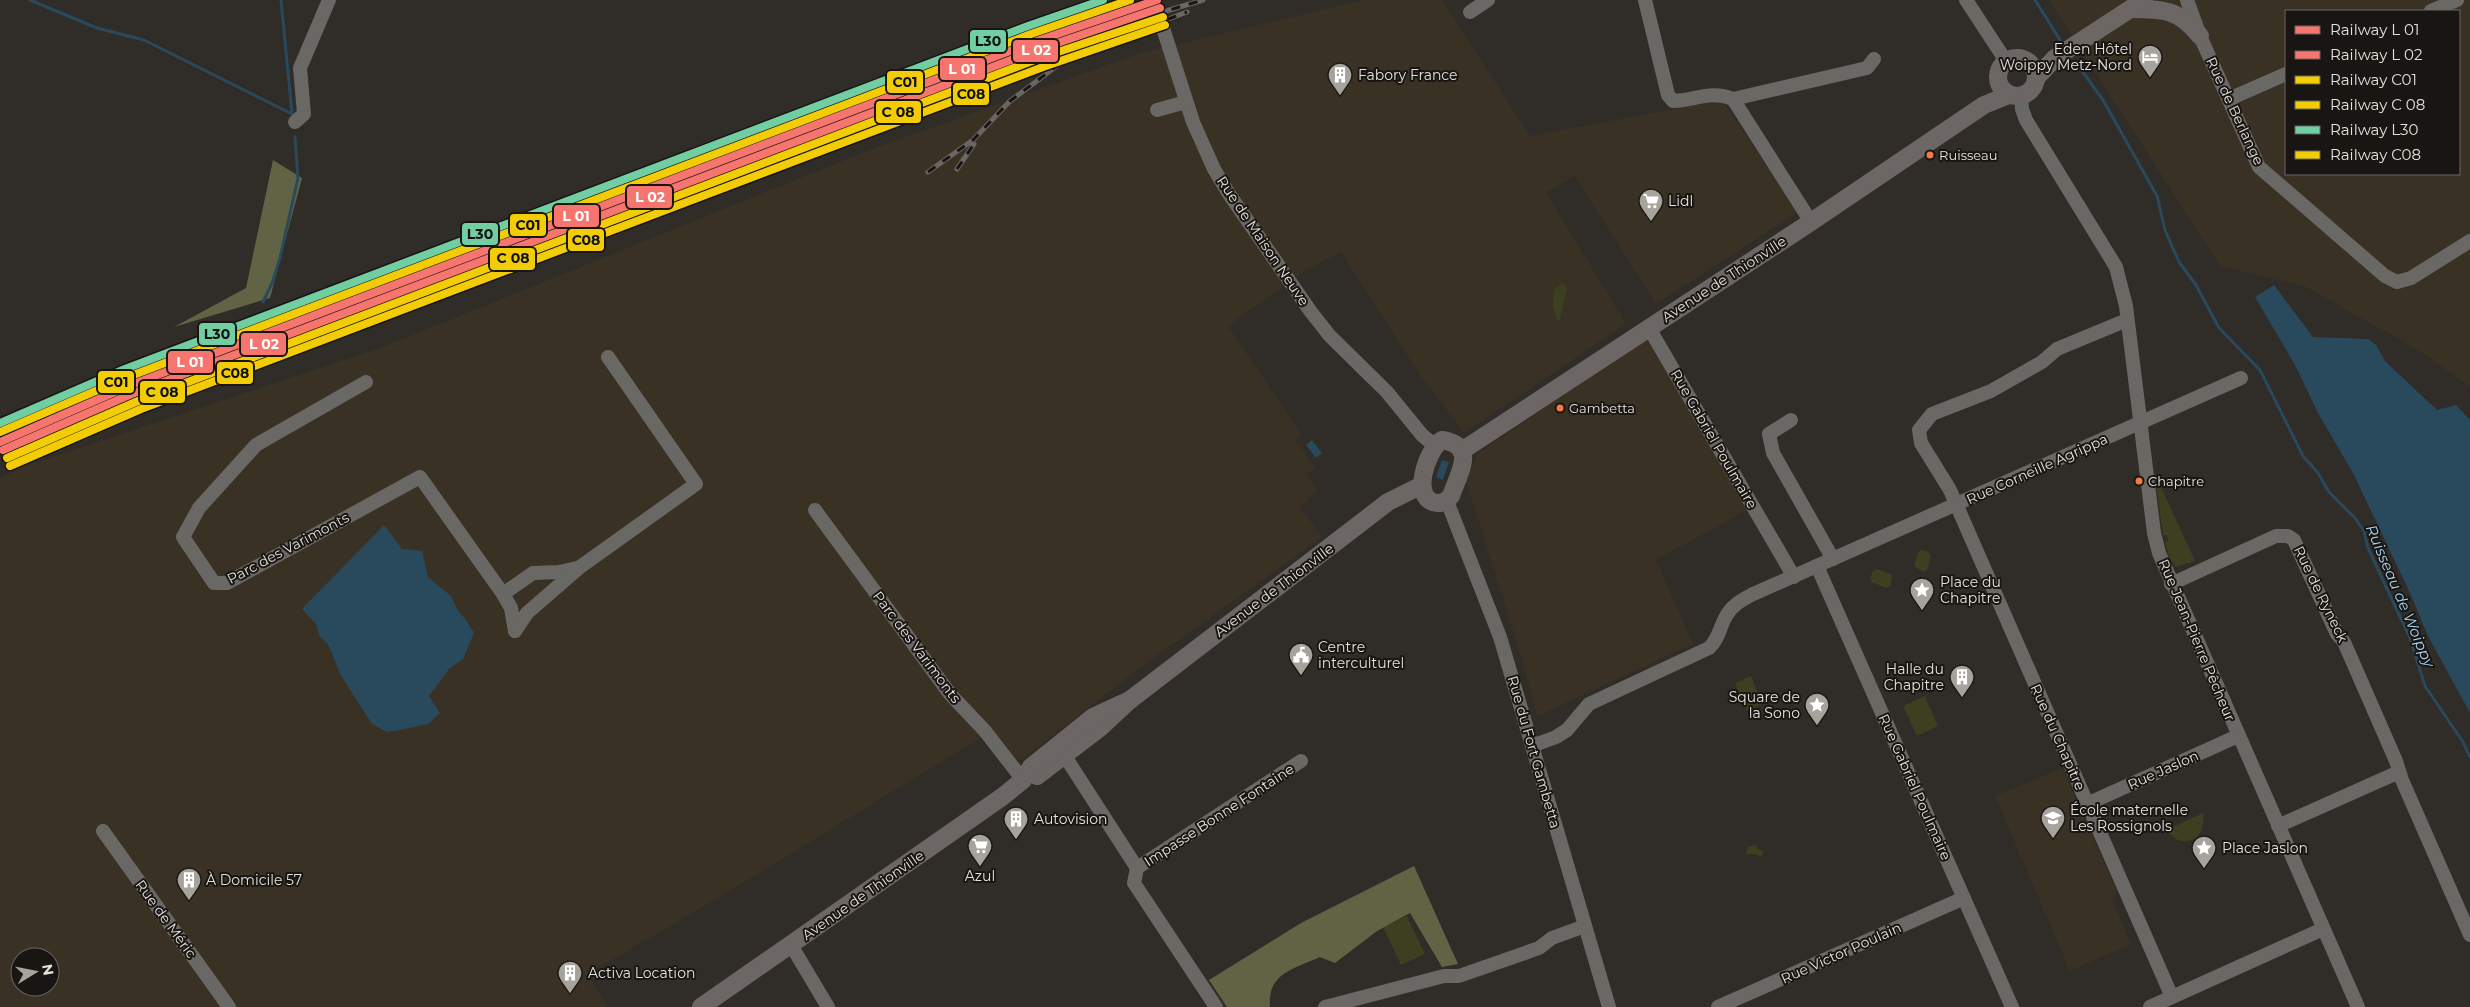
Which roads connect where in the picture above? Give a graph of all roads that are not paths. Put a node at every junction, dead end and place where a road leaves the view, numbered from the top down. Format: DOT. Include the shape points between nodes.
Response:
graph roads {
  1 [pos="329,0"];
  2 [pos="1154,0"];
  3 [pos="1488,0"];
  4 [pos="1645,0"];
  5 [pos="1966,0"];
  6 [pos="2187,0"];
  7 [pos="2457,0"];
  8 [pos="2137,5"];
  9 [pos="2433,10"];
  10 [pos="1470,12"];
  11 [pos="2200,36"];
  12 [pos="2055,58"];
  13 [pos="1874,59"];
  14 [pos="2006,61"];
  15 [pos="2027,61"];
  16 [pos="2285,74"];
  17 [pos="2036,78"];
  18 [pos="2010,91"];
  19 [pos="2229,99"];
  20 [pos="1733,100"];
  21 [pos="1186,102"];
  22 [pos="1158,110"];
  23 [pos="294,122"];
  24 [pos="1811,222"];
  25 [pos="2470,241"];
  26 [pos="2128,320"];
  27 [pos="1649,328"];
  28 [pos="608,357"];
  29 [pos="2241,378"];
  30 [pos="366,382"];
  31 [pos="1791,420"];
  32 [pos="2141,423"];
  33 [pos="1434,445"];
  34 [pos="1463,450"];
  35 [pos="1422,485"];
  36 [pos="1447,501"];
  37 [pos="1956,506"];
  38 [pos="815,510"];
  39 [pos="1833,559"];
  40 [pos="1817,566"];
  41 [pos="580,567"];
  42 [pos="1794,577"];
  43 [pos="2171,584"];
  44 [pos="503,594"];
  45 [pos="2238,736"];
  46 [pos="1532,746"];
  47 [pos="1060,750"];
  48 [pos="1301,761"];
  49 [pos="2399,772"];
  50 [pos="1022,780"];
  51 [pos="2087,804"];
  52 [pos="2278,826"];
  53 [pos="103,831"];
  54 [pos="1137,868"];
  55 [pos="1964,898"];
  56 [pos="1584,926"];
  57 [pos="2323,929"];
  58 [pos="2470,935"];
  59 [pos="791,945"];
  60 [pos="2172,996"];
  61 [pos="229,1007"];
  62 [pos="701,1007"];
  63 [pos="828,1007"];
  64 [pos="1216,1007"];
  65 [pos="1325,1007"];
  66 [pos="1609,1007"];
  67 [pos="1718,1007"];
  68 [pos="2012,1007"];
  69 [pos="2150,1007"];
  70 [pos="2358,1007"];
  1 -- 23 [label="street" via="300,68 304,114"];
  2 -- 21 [label="street, Rue de Maison Neuve"];
  3 -- 10 [label="street"];
  4 -- 20 [label="street" via="1668,96 1673,101 1712,94"];
  5 -- 14 [label="street"];
  6 -- 11 [label="street, Rue de Berlange"];
  7 -- 9 [label="street"];
  8 -- 11 [label="main road" via="2175,13 2191,24"];
  8 -- 12 [label="main road"];
  11 -- 19 [label="street, Rue de Berlange"];
  12 -- 15 [label="main road"];
  12 -- 17 [label="main road"];
  13 -- 20 [label="street" via="1867,68"];
  14 -- 15 [label="main road" via="2019,58"];
  14 -- 18 [label="main road" via="1998,71"];
  15 -- 17 [label="main road" via="2034,68"];
  16 -- 19 [label="street"];
  17 -- 18 [label="main road" via="2031,91"];
  18 -- 24 [label="main road, Avenue de Thionville" via="1984,105"];
  18 -- 26 [label="street, Rue Jean-Pierre Pêcheur" via="2116,267"];
  19 -- 25 [label="street, Rue de Berlange" via="2259,167 2385,276 2397,282 2411,278"];
  20 -- 24 [label="street"];
  21 -- 22 [label="street"];
  21 -- 33 [label="street, Rue de Maison Neuve" via="1214,169 1310,312"];
  24 -- 27 [label="main road, Avenue de Thionville"];
  26 -- 32 [label="street, Rue Jean-Pierre Pêcheur"];
  26 -- 37 [label="street, Rue du Chapitre" via="2057,350 1991,391 1932,414 1920,430 1921,443 1950,490"];
  27 -- 34 [label="main road, Avenue de Thionville"];
  27 -- 42 [label="street, Rue Gabriel Poulmaire"];
  28 -- 41 [label="street, Parc des Varimonts" via="696,484"];
  29 -- 32 [label="street, Rue Corneille Agrippa"];
  30 -- 44 [label="street, Parc des Varimonts" via="256,444 199,508 183,537 214,583 227,583 420,477"];
  31 -- 39 [label="street" via="1768,434 1772,453"];
  32 -- 37 [label="street, Rue Corneille Agrippa"];
  32 -- 43 [label="street, Rue Jean-Pierre Pêcheur" via="2154,533"];
  33 -- 34 [label="main road" via="1442,440 1453,442"];
  33 -- 35 [label="main road"];
  34 -- 36 [label="main road" via="1464,457"];
  35 -- 36 [label="main road" via="1423,494 1430,501"];
  35 -- 47 [label="main road, Avenue de Thionville" via="1388,502 1130,700 1093,717"];
  36 -- 46 [label="street, Rue du Fort Gambetta" via="1500,637"];
  37 -- 39 [label="street, Rue Corneille Agrippa"];
  37 -- 51 [label="street, Rue du Chapitre"];
  38 -- 50 [label="street, Parc des Varimonts" via="950,694 985,731"];
  39 -- 40 [label="street, Rue Corneille Agrippa"];
  40 -- 42 [label="street, Rue Corneille Agrippa"];
  40 -- 55 [label="street, Rue Gabriel Poulmaire"];
  41 -- 44 [label="street, Parc des Varimonts" via="533,573"];
  41 -- 44 [label="street, Parc des Varimonts" via="527,613 515,631 511,608"];
  42 -- 46 [label="street, Rue Corneille Agrippa" via="1737,603 1727,614 1716,641 1709,648 1589,704 1567,730"];
  43 -- 45 [label="street, Rue Jean-Pierre Pêcheur"];
  43 -- 49 [label="street, Rue de Ryneck" via="2273,537 2291,537 2299,547 2337,634 2344,642"];
  45 -- 51 [label="street, Rue Jaslon"];
  45 -- 52 [label="street, Rue Jean-Pierre Pêcheur"];
  46 -- 56 [label="street, Rue du Fort Gambetta"];
  47 -- 50 [label="main road, Avenue de Thionville" via="1030,766"];
  47 -- 54 [label="street"];
  48 -- 54 [label="street, Impasse Bonne Fontaine"];
  49 -- 52 [label="street"];
  49 -- 58 [label="street, Rue de Ryneck"];
  50 -- 59 [label="main road, Avenue de Thionville"];
  51 -- 60 [label="street, Rue du Chapitre"];
  52 -- 57 [label="street, Rue Jean-Pierre Pêcheur"];
  53 -- 61 [label="street, Rue de Méric"];
  54 -- 64 [label="street" via="1134,883"];
  55 -- 67 [label="street, Rue Victor Poulain"];
  55 -- 68 [label="street, Rue Gabriel Poulmaire"];
  56 -- 65 [label="street" via="1552,938 1539,948 1459,976 1444,976"];
  56 -- 66 [label="street, Rue du Fort Gambetta"];
  57 -- 60 [label="street"];
  57 -- 70 [label="street, Rue Jean-Pierre Pêcheur"];
  59 -- 62 [label="main road, Avenue de Thionville"];
  59 -- 63 [label="street"];
  60 -- 69 [label="street"];
}
